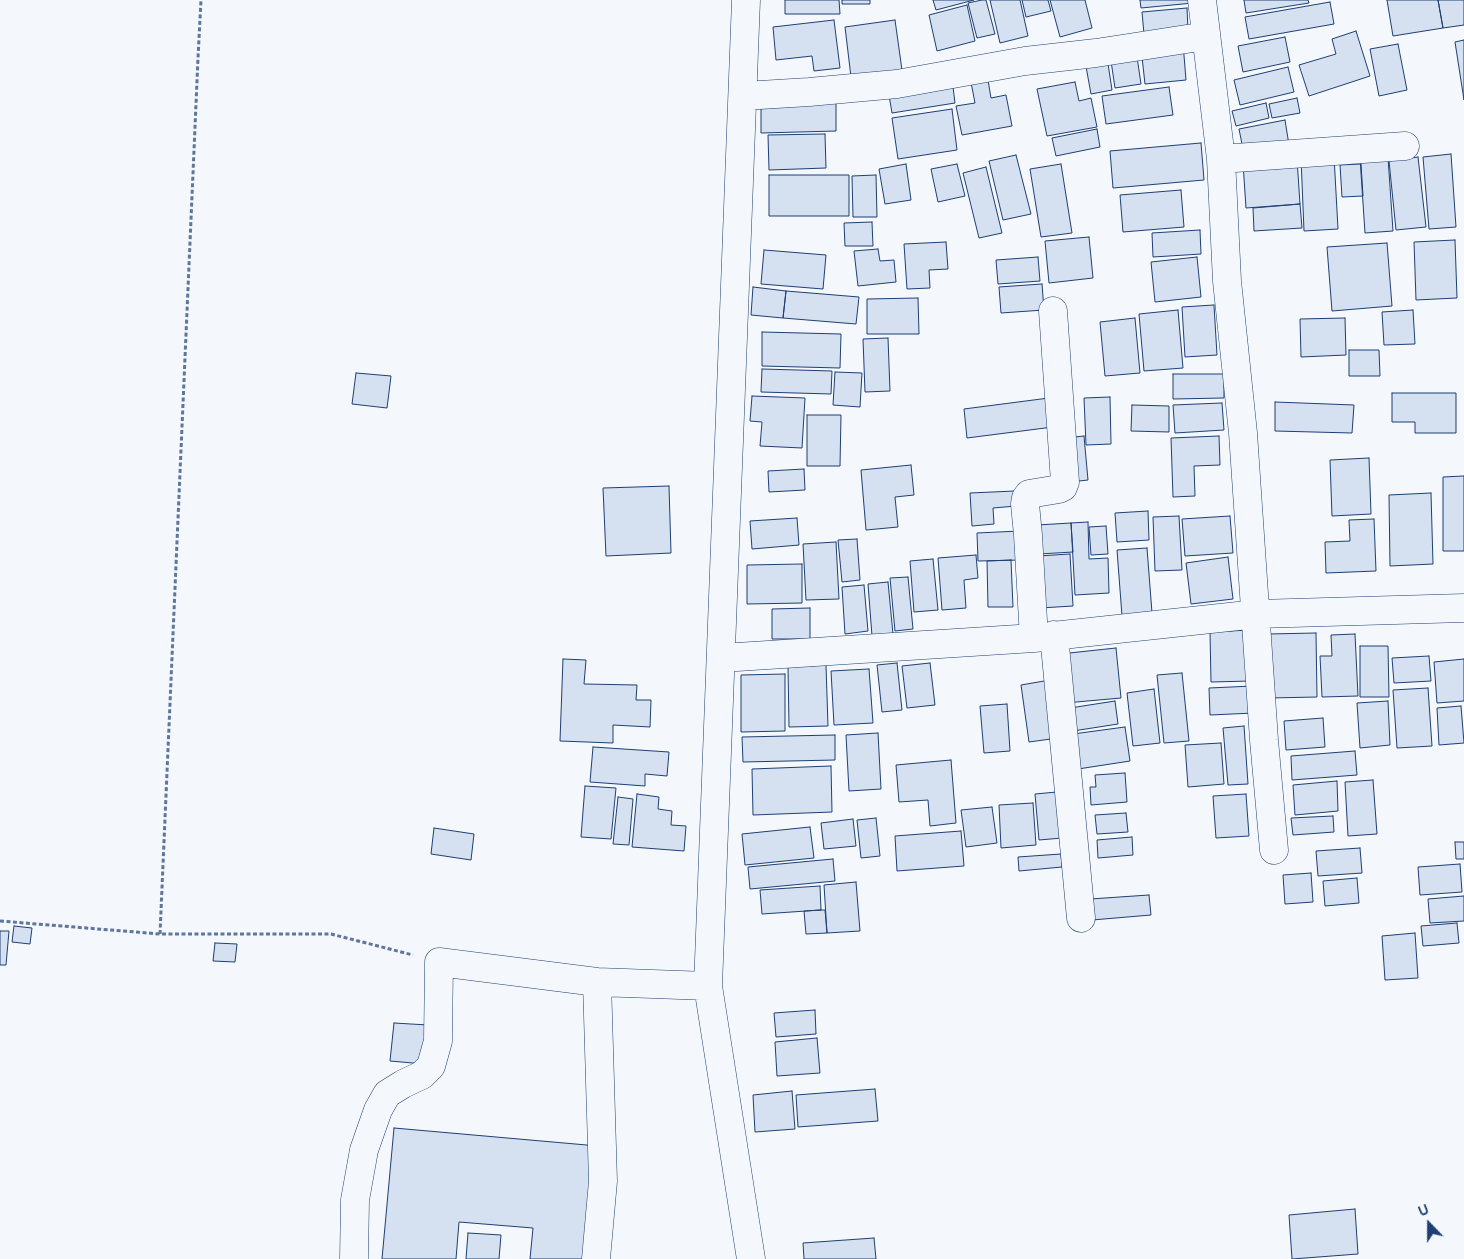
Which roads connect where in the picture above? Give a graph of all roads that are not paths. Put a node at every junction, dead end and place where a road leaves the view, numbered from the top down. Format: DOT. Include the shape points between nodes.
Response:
graph roads {
  1 [pos="746,0"];
  2 [pos="1202,0"];
  3 [pos="1206,36"];
  4 [pos="743,96"];
  5 [pos="1405,146"];
  6 [pos="1221,159"];
  7 [pos="1053,311"];
  8 [pos="1464,608"];
  9 [pos="1257,614"];
  10 [pos="1044,637"];
  11 [pos="721,658"];
  12 [pos="1274,850"];
  13 [pos="1081,918"];
  14 [pos="597,982"];
  15 [pos="708,986"];
  16 [pos="354,1259"];
  17 [pos="596,1259"];
  18 [pos="751,1259"];
  1 -- 4 [label="street"];
  2 -- 3 [label="street"];
  3 -- 4 [label="street" via="1025,61 897,84"];
  3 -- 6 [label="street"];
  4 -- 11 [label="street"];
  5 -- 6 [label="street"];
  6 -- 9 [label="street" via="1226,281 1243,433"];
  7 -- 10 [label="street" via="1066,482 1059,489 1029,494 1025,504"];
  8 -- 9 [label="street"];
  9 -- 10 [label="street"];
  9 -- 12 [label="street"];
  10 -- 11 [label="street"];
  10 -- 13 [label="street"];
  11 -- 15 [label="street"];
  14 -- 15 [label="street"];
  14 -- 16 [label="street" via="439,962 438,1041 434,1058 422,1075 388,1094 378,1110 364,1150 355,1200"];
  14 -- 17 [label="street" via="602,1181"];
  15 -- 18 [label="street"];
}
